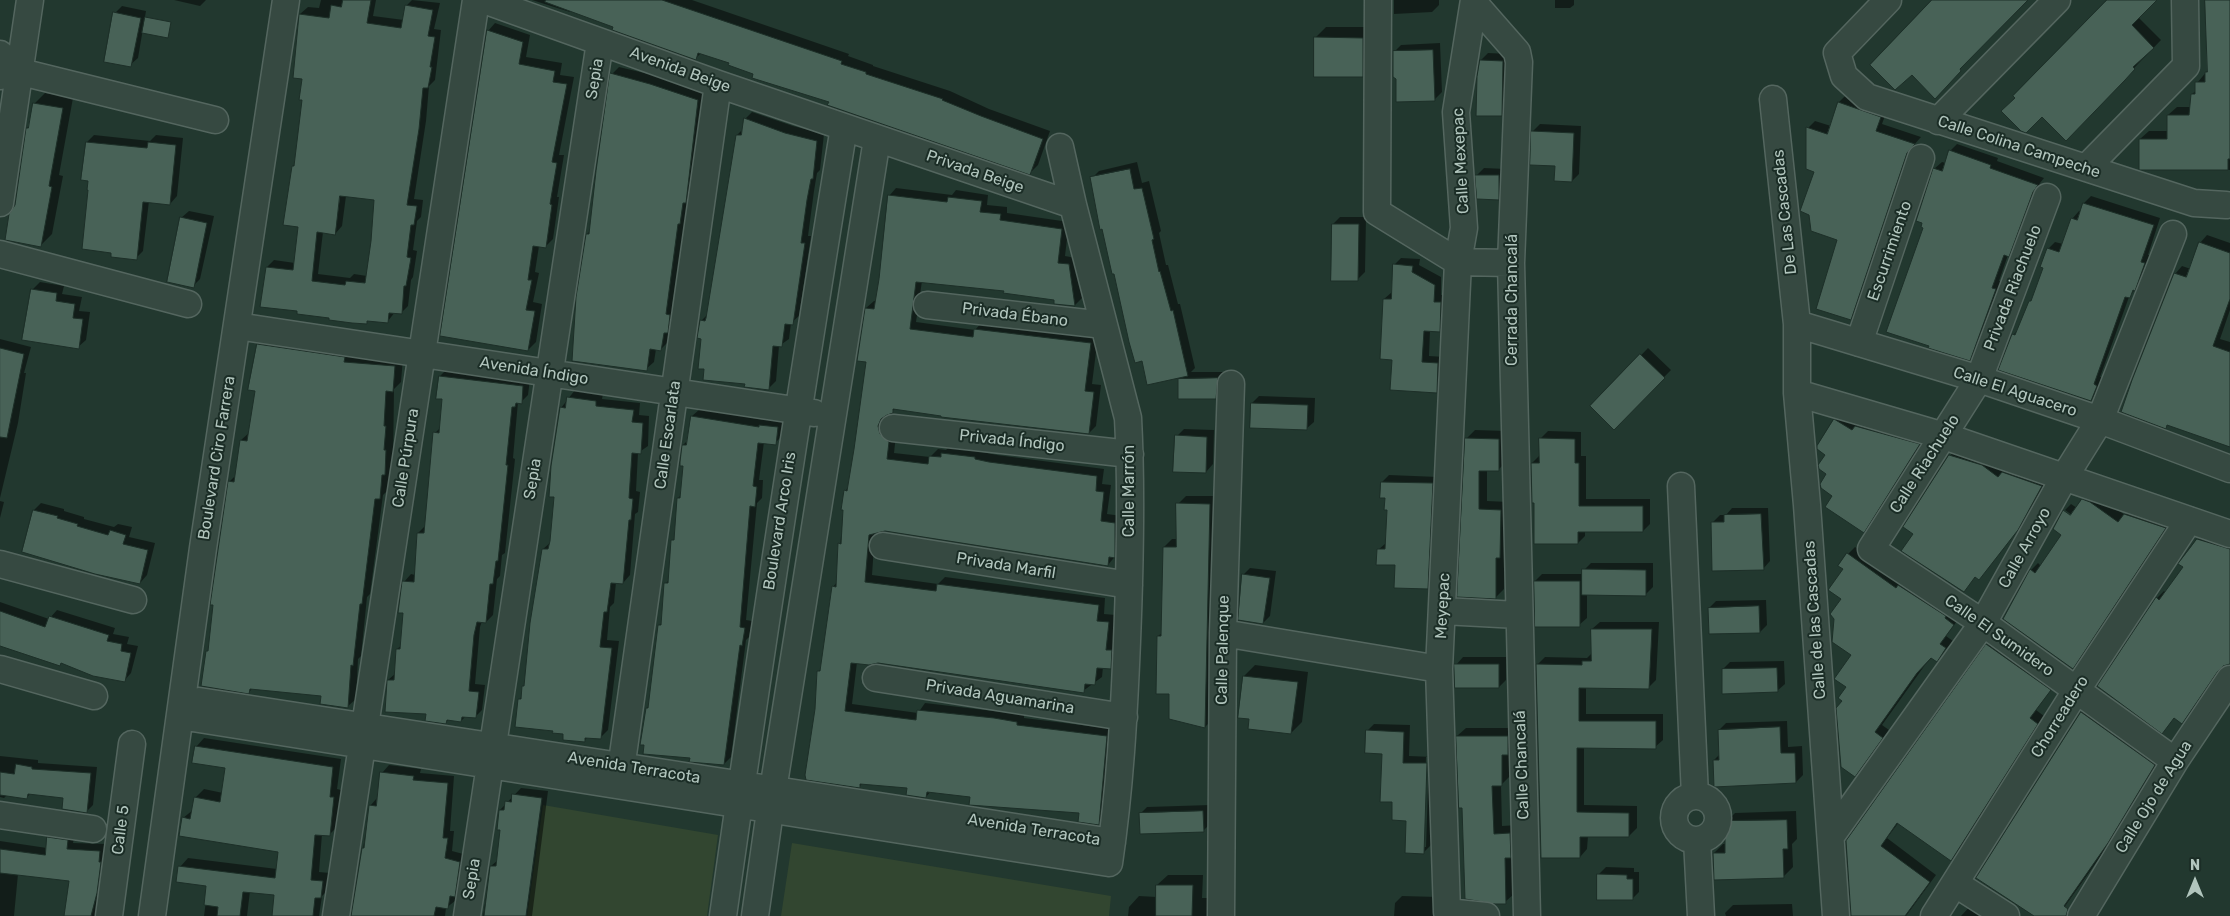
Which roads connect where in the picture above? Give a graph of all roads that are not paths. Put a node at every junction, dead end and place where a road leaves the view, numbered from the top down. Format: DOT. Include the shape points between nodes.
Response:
graph roads {
  1 [pos="30,0"];
  2 [pos="286,0"];
  3 [pos="476,0"];
  4 [pos="484,0"];
  5 [pos="1378,0"];
  6 [pos="1888,0"];
  7 [pos="2057,0"];
  8 [pos="2185,0"];
  9 [pos="1474,1"];
  10 [pos="600,42"];
  11 [pos="0,54"];
  12 [pos="10,74"];
  13 [pos="718,84"];
  14 [pos="1773,99"];
  15 [pos="216,120"];
  16 [pos="1938,121"];
  17 [pos="844,127"];
  18 [pos="877,139"];
  19 [pos="1060,147"];
  20 [pos="1921,158"];
  21 [pos="2086,168"];
  22 [pos="2048,197"];
  23 [pos="0,203"];
  24 [pos="1073,205"];
  25 [pos="2226,206"];
  26 [pos="2173,234"];
  27 [pos="0,254"];
  28 [pos="1458,262"];
  29 [pos="1511,263"];
  30 [pos="188,304"];
  31 [pos="927,305"];
  32 [pos="1796,324"];
  33 [pos="1104,325"];
  34 [pos="237,326"];
  35 [pos="1859,343"];
  36 [pos="422,354"];
  37 [pos="550,373"];
  38 [pos="1979,379"];
  39 [pos="1231,384"];
  40 [pos="674,392"];
  41 [pos="1796,393"];
  42 [pos="797,411"];
  43 [pos="832,416"];
  44 [pos="2100,420"];
  45 [pos="893,428"];
  46 [pos="1944,436"];
  47 [pos="1130,454"];
  48 [pos="2230,469"];
  49 [pos="2065,476"];
  50 [pos="1681,486"];
  51 [pos="2188,520"];
  52 [pos="2230,534"];
  53 [pos="883,546"];
  54 [pos="1870,549"];
  55 [pos="0,564"];
  56 [pos="1129,585"];
  57 [pos="133,600"];
  58 [pos="1443,611"];
  59 [pos="1518,615"];
  60 [pos="1983,622"];
  61 [pos="1223,633"];
  62 [pos="0,669"];
  63 [pos="1439,669"];
  64 [pos="876,678"];
  65 [pos="2230,679"];
  66 [pos="2076,691"];
  67 [pos="94,696"];
  68 [pos="182,707"];
  69 [pos="1124,717"];
  70 [pos="364,736"];
  71 [pos="132,744"];
  72 [pos="491,756"];
  73 [pos="2175,760"];
  74 [pos="620,776"];
  75 [pos="740,794"];
  76 [pos="772,800"];
  77 [pos="0,816"];
  78 [pos="93,829"];
  79 [pos="1831,836"];
  80 [pos="1112,842"];
  81 [pos="1956,884"];
  82 [pos="110,916"];
  83 [pos="152,916"];
  84 [pos="336,916"];
  85 [pos="467,916"];
  86 [pos="723,916"];
  87 [pos="755,916"];
  88 [pos="1220,916"];
  89 [pos="1486,916"];
  90 [pos="1527,916"];
  91 [pos="1701,916"];
  92 [pos="1836,916"];
  93 [pos="1934,916"];
  94 [pos="2006,916"];
  95 [pos="2080,916"];
  1 -- 12 [label="street"];
  2 -- 34 [label="street, Boulevard Ciro Farrera"];
  3 -- 36 [label="street, Calle Púrpura"];
  4 -- 10 [label="street, Avenida Beige"];
  5 -- 28 [label="street" via="1377,212"];
  6 -- 16 [label="street, Calle Colina Campeche" via="1837,53 1844,76 1867,97"];
  7 -- 16 [label="street"];
  8 -- 21 [label="street" via="2186,66"];
  9 -- 28 [label="street, Calle Mexepac" via="1456,112 1464,228"];
  9 -- 29 [label="street, Cerrada Chancalá" via="1517,52 1519,62"];
  10 -- 13 [label="street, Avenida Beige"];
  10 -- 37 [label="street, Sepia"];
  11 -- 12 [label="street"];
  12 -- 15 [label="street"];
  12 -- 23 [label="street"];
  13 -- 17 [label="street, Avenida Beige"];
  13 -- 40 [label="street, Calle Escarlata"];
  14 -- 32 [label="street, De Las Cascadas"];
  16 -- 21 [label="street, Calle Colina Campeche"];
  17 -- 18 [label="street, Avenida Beige"];
  17 -- 42 [label="street, Boulevard Arco Iris"];
  18 -- 24 [label="street, Privada Beige"];
  18 -- 43 [label="street"];
  19 -- 24 [label="street, Calle Marrón"];
  20 -- 35 [label="street, Escurrimiento"];
  21 -- 25 [label="street, Calle Colina Campeche" via="2194,203"];
  22 -- 38 [label="street, Privada Riachuelo"];
  24 -- 33 [label="street, Calle Marrón"];
  26 -- 44 [label="street, Calle Arroyo"];
  27 -- 30 [label="street"];
  28 -- 29 [label="street"];
  28 -- 58 [label="street, Meyepac"];
  29 -- 59 [label="street, Cerrada Chancalá"];
  31 -- 33 [label="street, Privada Ébano"];
  32 -- 35 [label="street, Calle El Aguacero"];
  32 -- 41 [label="street, Calle de las Cascadas"];
  33 -- 47 [label="street, Calle Marrón" via="1128,418"];
  34 -- 36 [label="street, Avenida Índigo"];
  34 -- 68 [label="street, Boulevard Ciro Farrera"];
  35 -- 38 [label="street, Calle El Aguacero"];
  36 -- 37 [label="street, Avenida Índigo"];
  36 -- 70 [label="street, Calle Púrpura"];
  37 -- 40 [label="street, Avenida Índigo"];
  37 -- 72 [label="street, Sepia"];
  38 -- 44 [label="street, Calle El Aguacero"];
  38 -- 46 [label="street, Calle Riachuelo"];
  39 -- 61 [label="street, Calle Palenque"];
  40 -- 42 [label="street, Avenida Índigo"];
  40 -- 74 [label="street, Calle Escarlata"];
  41 -- 46 [label="street"];
  41 -- 79 [label="street, Calle de las Cascadas"];
  42 -- 43 [label="street, Avenida Índigo"];
  42 -- 75 [label="street, Boulevard Arco Iris"];
  43 -- 76 [label="street"];
  44 -- 48 [label="street, Calle El Aguacero"];
  44 -- 49 [label="street, Calle Arroyo"];
  45 -- 47 [label="street, Privada Índigo"];
  46 -- 49 [label="street"];
  46 -- 54 [label="street, Calle Riachuelo"];
  47 -- 56 [label="street, Calle Marrón"];
  49 -- 51 [label="street"];
  49 -- 60 [label="street, Calle Arroyo"];
  50 -- 91 [label="street" via="1695,796 1710,800 1715,806 1718,821 1711,834 1697,840"];
  51 -- 52 [label="street"];
  51 -- 66 [label="street, Chorreadero"];
  53 -- 56 [label="street, Privada Marfil"];
  54 -- 60 [label="street, Calle El Sumidero"];
  55 -- 57 [label="street"];
  56 -- 69 [label="street, Calle Marrón"];
  58 -- 59 [label="street"];
  58 -- 63 [label="street, Meyepac"];
  59 -- 90 [label="street, Calle Chancalá"];
  60 -- 66 [label="street, Calle El Sumidero"];
  60 -- 79 [label="street, Calle Arroyo"];
  61 -- 63 [label="street"];
  61 -- 88 [label="street, Calle Palenque"];
  62 -- 67 [label="street"];
  63 -- 89 [label="street, Meyepac" via="1447,912"];
  64 -- 69 [label="street, Privada Aguamarina"];
  65 -- 73 [label="street, Calle Ojo de Agua"];
  66 -- 73 [label="street, Calle El Sumidero"];
  66 -- 81 [label="street, Chorreadero"];
  68 -- 70 [label="street, Avenida Terracota"];
  68 -- 83 [label="street, Boulevard Ciro Farrera"];
  69 -- 80 [label="street, Calle Marrón"];
  70 -- 72 [label="street, Avenida Terracota"];
  70 -- 84 [label="street, Calle Púrpura"];
  71 -- 82 [label="street, Calle 5"];
  72 -- 74 [label="street, Avenida Terracota"];
  72 -- 85 [label="street, Sepia"];
  73 -- 95 [label="street, Calle Ojo de Agua"];
  74 -- 75 [label="street, Avenida Terracota"];
  75 -- 76 [label="street, Avenida Terracota"];
  75 -- 86 [label="street, Boulevard Arco Iris"];
  76 -- 80 [label="street, Avenida Terracota"];
  76 -- 87 [label="street"];
  77 -- 78 [label="street"];
  79 -- 92 [label="street, Calle de las Cascadas"];
  81 -- 93 [label="street, Chorreadero"];
  81 -- 94 [label="street"];
}
